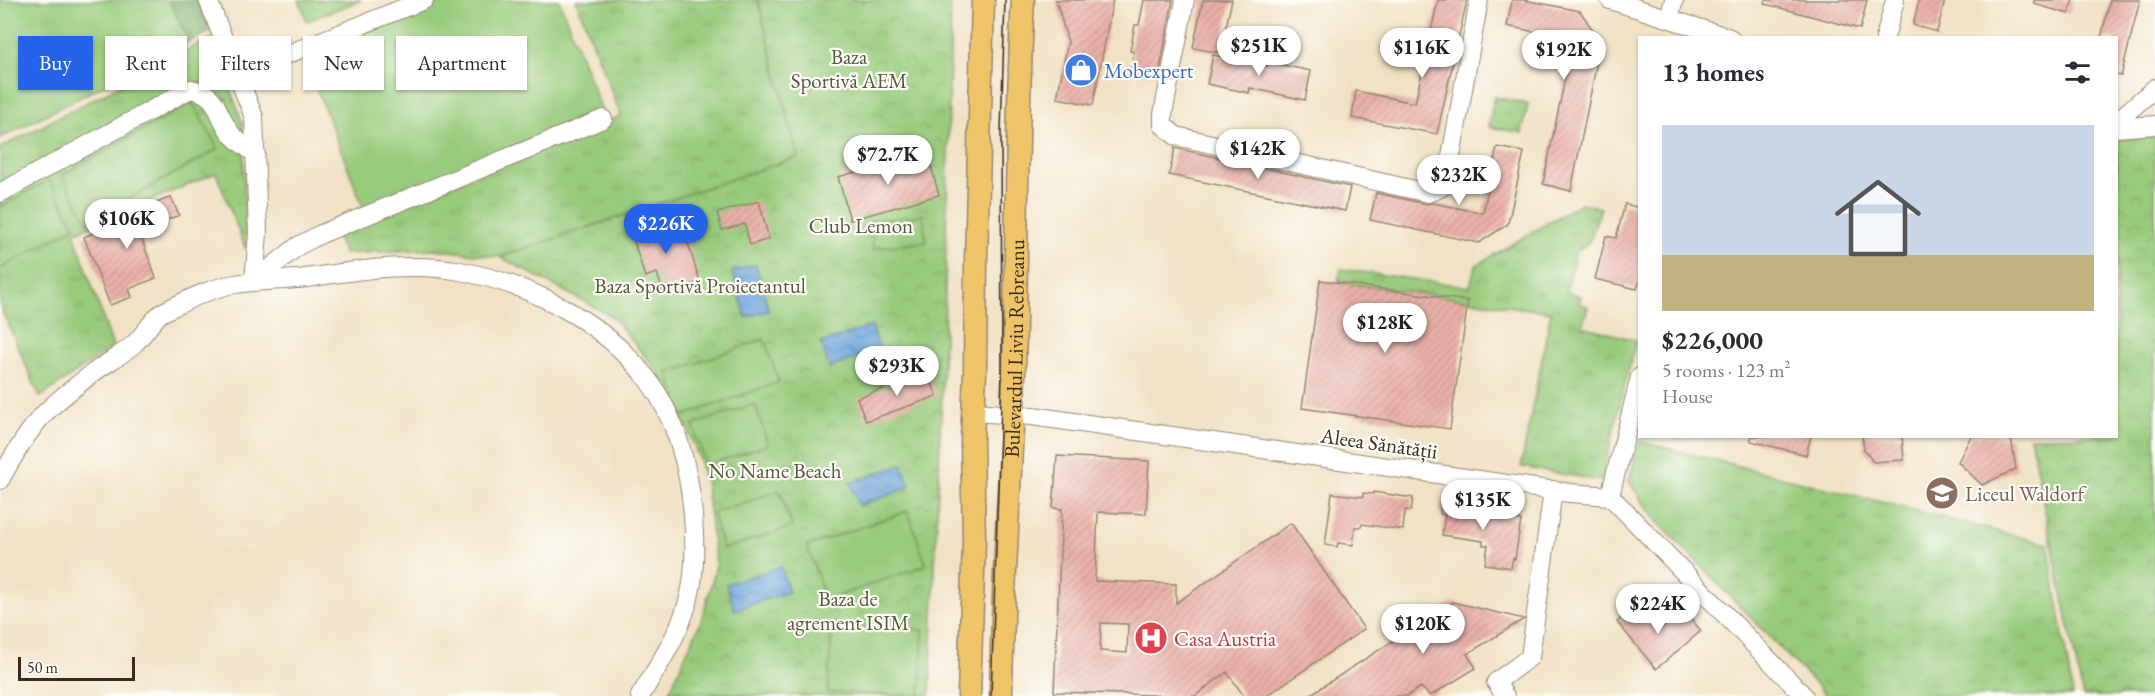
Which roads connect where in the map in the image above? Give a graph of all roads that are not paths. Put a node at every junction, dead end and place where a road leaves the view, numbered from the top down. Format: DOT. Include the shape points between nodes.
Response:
graph roads {
  1 [pos="208,0"];
  2 [pos="424,0"];
  3 [pos="983,0"];
  4 [pos="1023,0"];
  5 [pos="1185,0"];
  6 [pos="1479,0"];
  7 [pos="1610,0"];
  8 [pos="1674,0"];
  9 [pos="1895,0"];
  10 [pos="1669,18"];
  11 [pos="223,36"];
  12 [pos="1724,36"];
  13 [pos="1886,36"];
  14 [pos="291,53"];
  15 [pos="2155,88"];
  16 [pos="244,90"];
  17 [pos="603,119"];
  18 [pos="2118,120"];
  19 [pos="2155,125"];
  20 [pos="2118,128"];
  21 [pos="256,154"];
  22 [pos="0,193"];
  23 [pos="254,281"];
  24 [pos="1638,385"];
  25 [pos="974,412"];
  26 [pos="1012,415"];
  27 [pos="0,480"];
  28 [pos="1552,490"];
  29 [pos="1610,496"];
  30 [pos="640,696"];
  31 [pos="969,696"];
  32 [pos="1001,696"];
  33 [pos="1505,696"];
  34 [pos="1804,696"];
  1 -- 11 [label="street"];
  2 -- 14 [label="street"];
  3 -- 25 [label="main road, Bulevardul Liviu Rebreanu"];
  4 -- 26 [label="main road, Bulevardul Liviu Rebreanu" via="1017,100"];
  5 -- 6 [label="street" via="1163,114 1163,124 1176,136 1428,193 1442,187 1447,179"];
  7 -- 10 [label="street"];
  8 -- 10 [label="street"];
  9 -- 13 [label="street"];
  10 -- 12 [label="street"];
  15 -- 18 [label="street"];
  16 -- 21 [label="street" via="254,117"];
  17 -- 23 [label="street" via="321,234 298,246"];
  19 -- 20 [label="street"];
  21 -- 22 [label="street" via="234,138 210,96 190,89"];
  21 -- 23 [label="street" via="258,234"];
  23 -- 27 [label="street" via="208,291 159,314 132,346 43,415"];
  23 -- 30 [label="street" via="383,268 454,270 518,288 566,308 619,348 648,380 678,437 694,525 693,574 686,608"];
  24 -- 29 [label="street"];
  25 -- 26 [label="street, Aleea Sănătății"];
  25 -- 31 [label="main road, Bulevardul Liviu Rebreanu"];
  26 -- 28 [label="street, Aleea Sănătății"];
  26 -- 32 [label="main road, Bulevardul Liviu Rebreanu"];
  28 -- 29 [label="street, Aleea Sănătății"];
  28 -- 33 [label="street" via="1530,657 1496,682"];
  29 -- 34 [label="street"];
}
